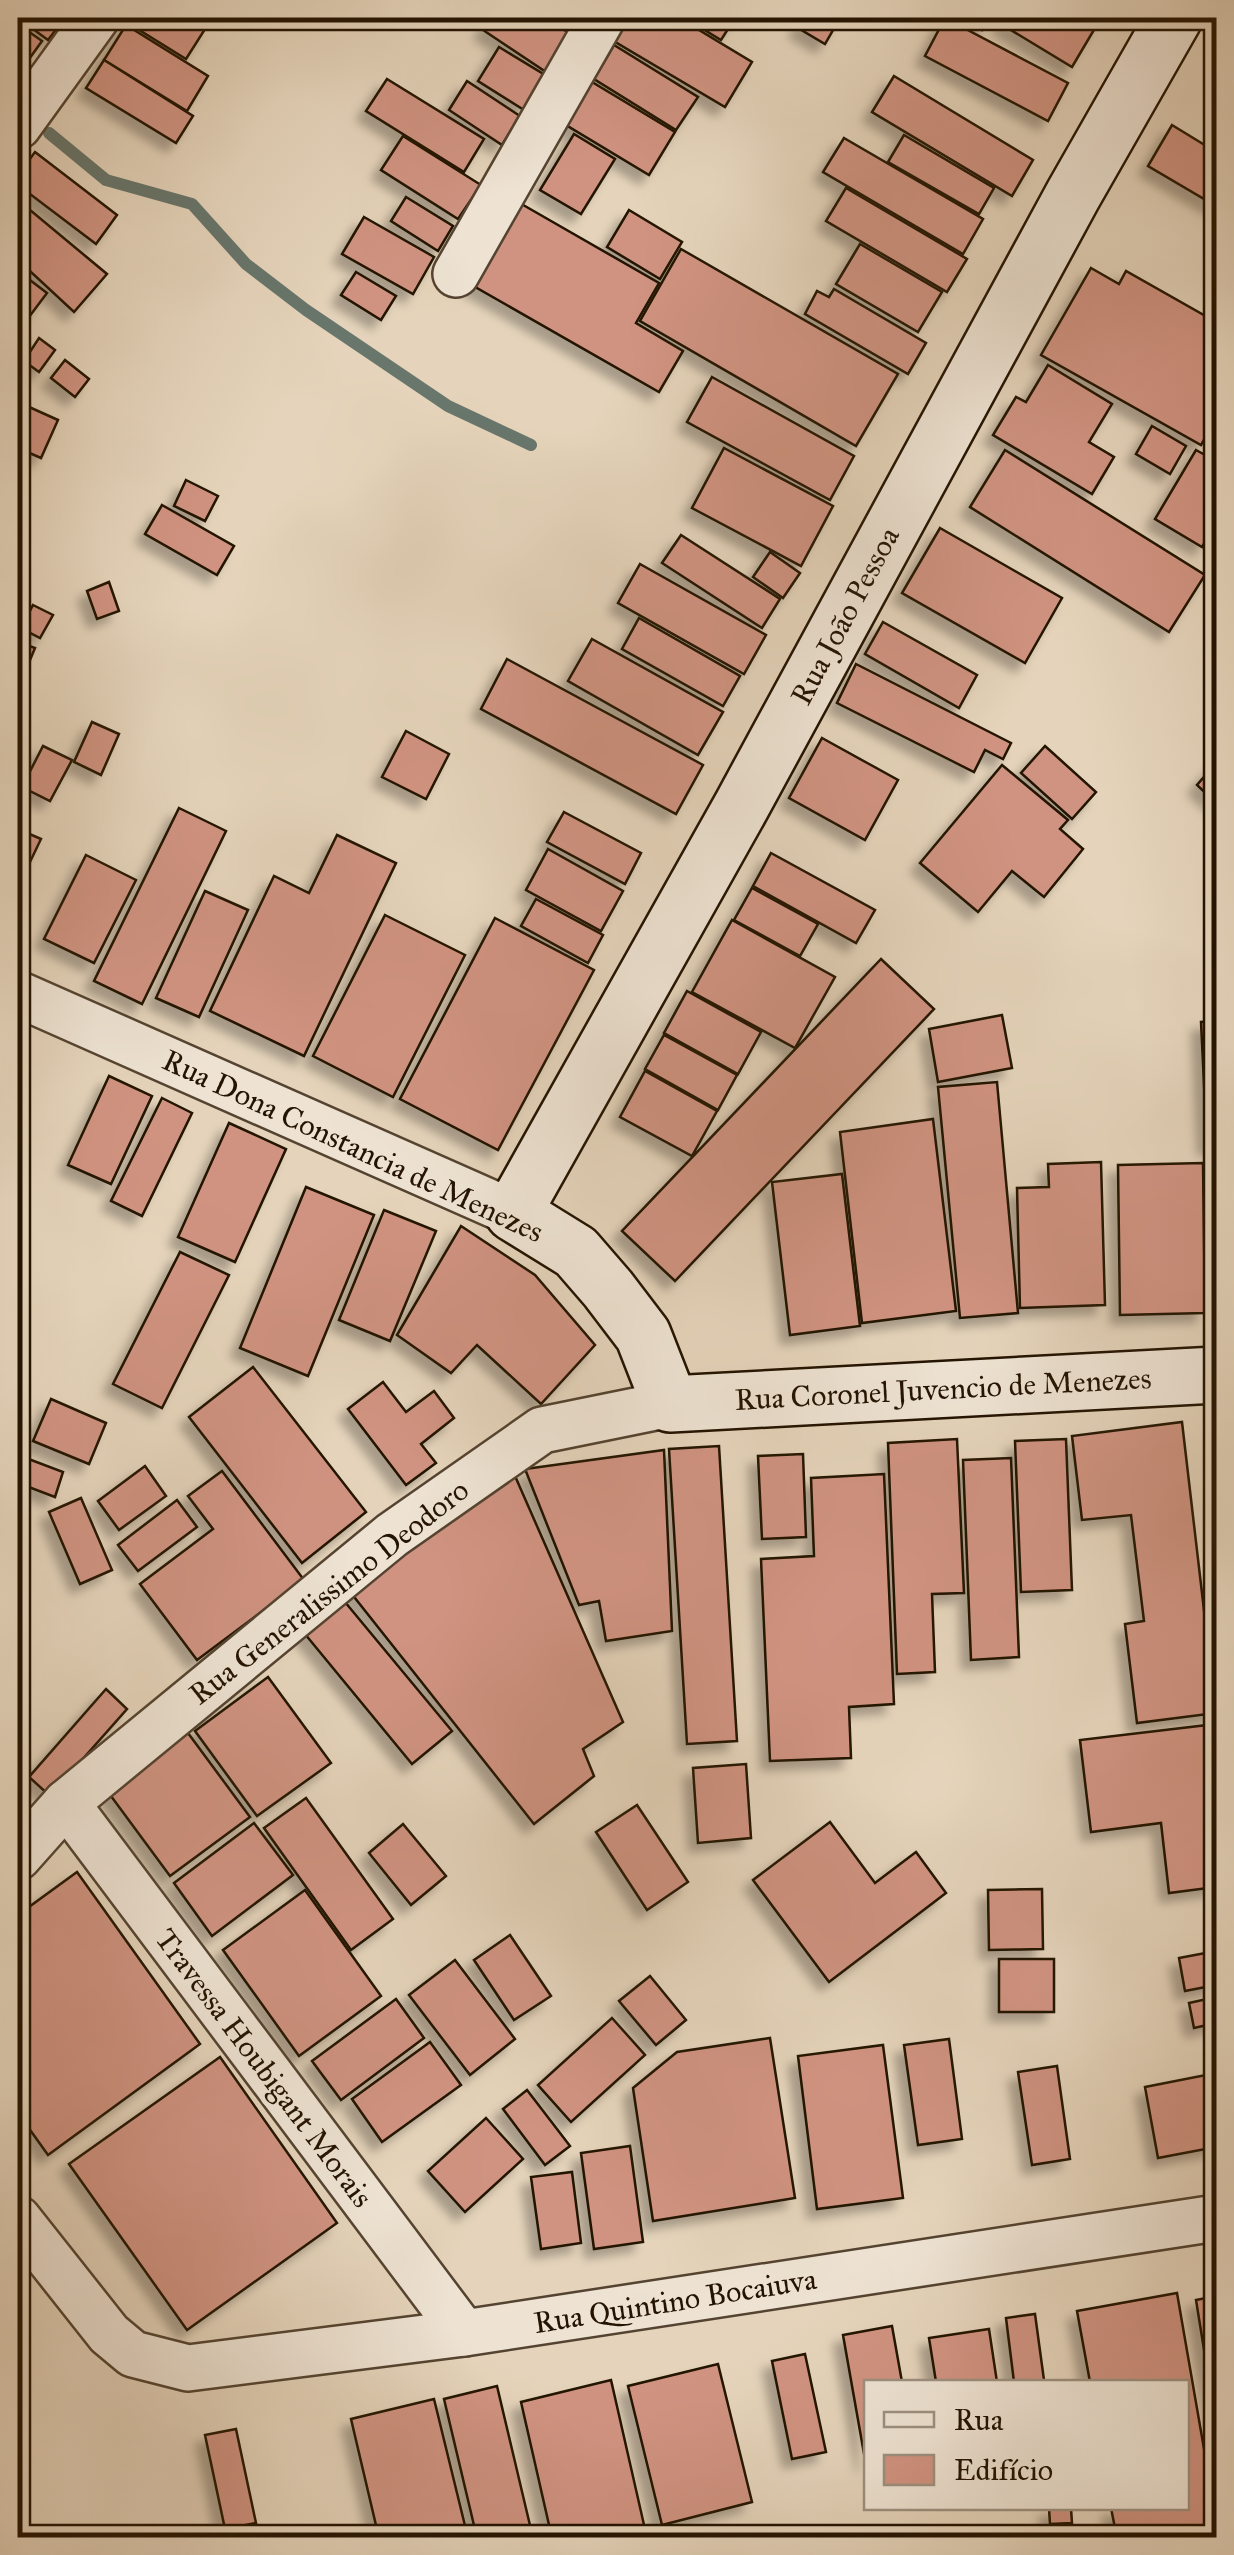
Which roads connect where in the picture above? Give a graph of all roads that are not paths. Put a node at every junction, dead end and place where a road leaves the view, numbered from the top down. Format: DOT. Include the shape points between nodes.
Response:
graph roads {
  1 [pos="96,18"];
  2 [pos="602,18"];
  3 [pos="1174,18"];
  4 [pos="1202,18"];
  5 [pos="1216,26"];
  6 [pos="18,126"];
  7 [pos="456,274"];
  8 [pos="18,994"];
  9 [pos="513,1213"];
  10 [pos="1216,1375"];
  11 [pos="670,1404"];
  12 [pos="66,1802"];
  13 [pos="18,1857"];
  14 [pos="1216,2218"];
  15 [pos="18,2219"];
  16 [pos="464,2333"];
  1 -- 6 [label="street"];
  2 -- 7 [label="street"];
  3 -- 9 [label="street, Rua João Pessoa"];
  4 -- 5 [label="street"];
  8 -- 9 [label="street, Rua Dona Constancia de Menezes"];
  9 -- 11 [label="street, Rua Dona Constancia de Menezes" via="576,1252 608,1289 643,1335"];
  10 -- 11 [label="street, Rua Coronel Juvencio de Menezes"];
  11 -- 12 [label="street, Rua Generalissimo Deodoro" via="542,1430 392,1535"];
  12 -- 13 [label="street, Rua Generalissimo Deodoro"];
  12 -- 16 [label="street, Travessa Houbigant Morais"];
  14 -- 16 [label="street, Rua Quintino Bocaiuva"];
  15 -- 16 [label="street, Rua Quintino Bocaiuva" via="109,2334 133,2354 170,2365 206,2367"];
}
